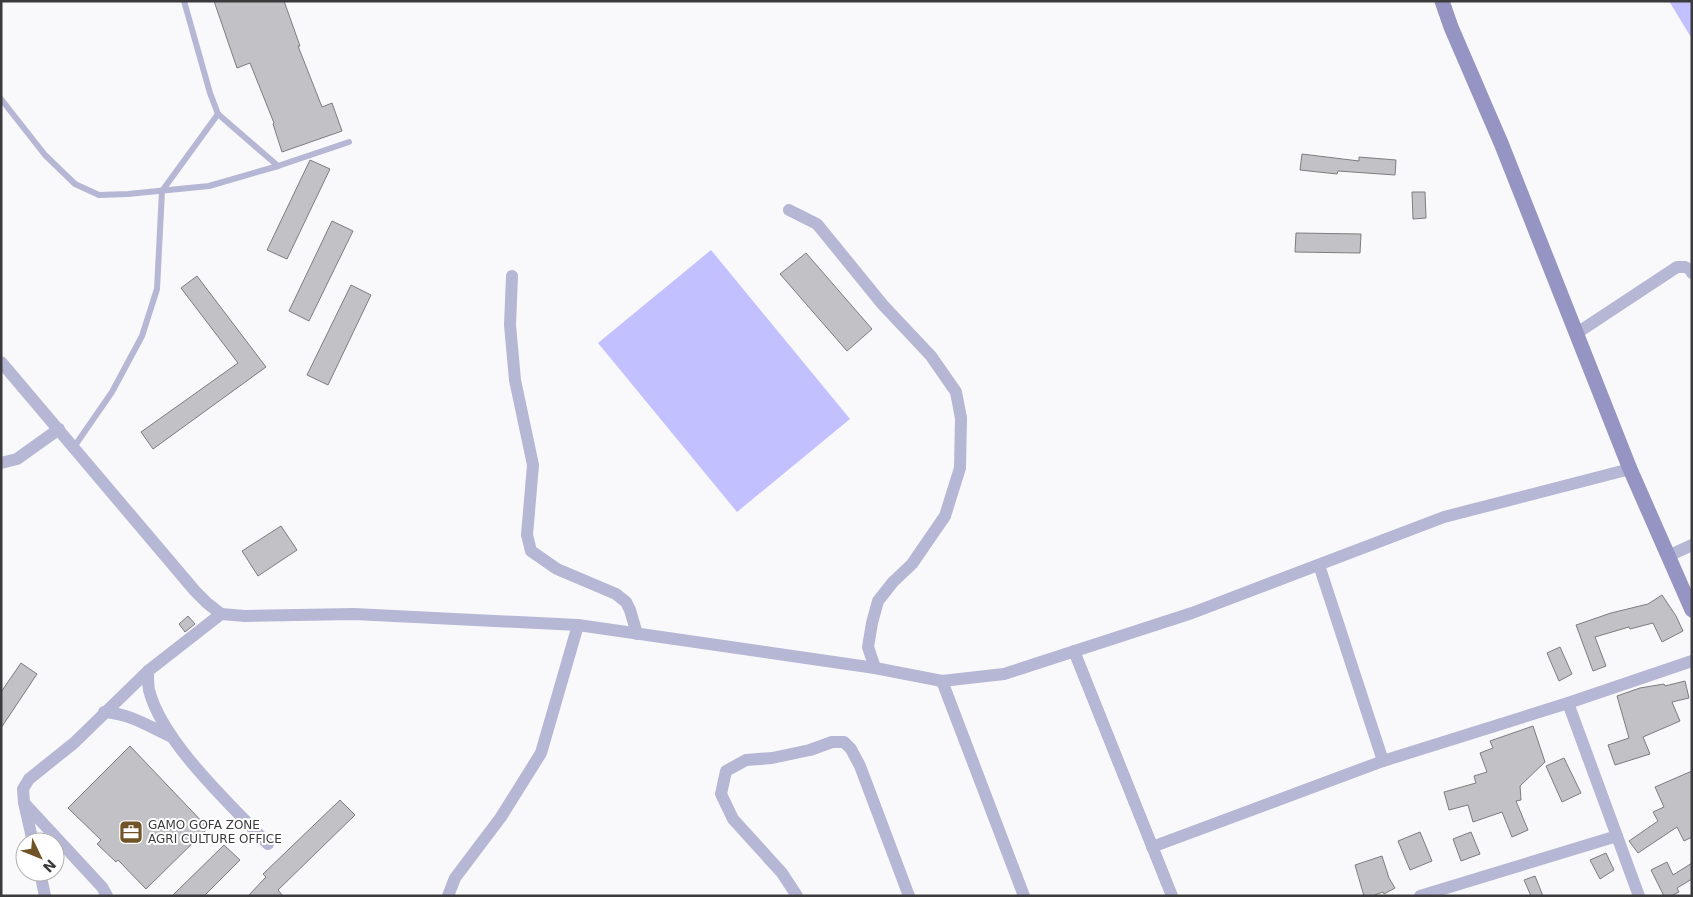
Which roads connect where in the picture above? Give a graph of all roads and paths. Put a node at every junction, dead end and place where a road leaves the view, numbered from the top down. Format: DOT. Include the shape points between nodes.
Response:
graph roads {
  1 [pos="184,1"];
  2 [pos="1442,1"];
  3 [pos="1,99"];
  4 [pos="218,114"];
  5 [pos="349,142"];
  6 [pos="278,166"];
  7 [pos="162,191"];
  8 [pos="789,210"];
  9 [pos="1692,273"];
  10 [pos="512,276"];
  11 [pos="1577,333"];
  12 [pos="1,362"];
  13 [pos="59,428"];
  14 [pos="74,447"];
  15 [pos="1,462"];
  16 [pos="1630,469"];
  17 [pos="1692,544"];
  18 [pos="1668,556"];
  19 [pos="1319,564"];
  20 [pos="1692,610"];
  21 [pos="221,614"];
  22 [pos="578,625"];
  23 [pos="637,634"];
  24 [pos="1074,651"];
  25 [pos="1692,661"];
  26 [pos="875,668"];
  27 [pos="148,671"];
  28 [pos="942,681"];
  29 [pos="1568,703"];
  30 [pos="104,712"];
  31 [pos="172,737"];
  32 [pos="1383,761"];
  33 [pos="24,803"];
  34 [pos="31,832"];
  35 [pos="1617,836"];
  36 [pos="268,844"];
  37 [pos="1152,847"];
  38 [pos="42,882"];
  39 [pos="46,896"];
  40 [pos="107,896"];
  41 [pos="448,896"];
  42 [pos="797,896"];
  43 [pos="909,896"];
  44 [pos="1024,896"];
  45 [pos="1172,896"];
  46 [pos="1420,896"];
  47 [pos="1639,896"];
  1 -- 4 [label="lane"];
  2 -- 11 [label="street"];
  3 -- 7 [label="lane" via="45,155 75,184 99,195"];
  4 -- 6 [label="lane"];
  4 -- 7 [label="lane"];
  5 -- 6 [label="lane"];
  6 -- 7 [label="lane" via="209,186"];
  7 -- 14 [label="lane" via="157,289 142,336 112,392"];
  8 -- 26 [label="street" via="817,224 883,305 932,356 956,392 961,418 960,468 945,516 912,564 878,600 868,647"];
  9 -- 11 [label="street" via="1684,267 1676,267"];
  10 -- 23 [label="street" via="510,324 515,380 533,465 527,536 531,551 558,569 616,594 630,610"];
  11 -- 16 [label="street"];
  12 -- 13 [label="street"];
  13 -- 14 [label="street"];
  13 -- 15 [label="street" via="17,459"];
  14 -- 21 [label="street" via="195,591"];
  16 -- 18 [label="street"];
  16 -- 19 [label="street" via="1444,517"];
  17 -- 18 [label="street"];
  18 -- 20 [label="street"];
  19 -- 24 [label="street" via="1192,613"];
  19 -- 32 [label="street"];
  21 -- 22 [label="street" via="354,614"];
  21 -- 27 [label="street"];
  22 -- 23 [label="street"];
  22 -- 41 [label="street" via="541,753 501,817 455,878"];
  23 -- 26 [label="street"];
  24 -- 28 [label="street" via="1004,674"];
  24 -- 37 [label="street"];
  25 -- 29 [label="street"];
  26 -- 28 [label="street"];
  27 -- 30 [label="street"];
  27 -- 31 [label="street" via="149,689"];
  28 -- 44 [label="street"];
  29 -- 32 [label="street"];
  29 -- 35 [label="street"];
  30 -- 31 [label="street" via="131,717"];
  30 -- 33 [label="street" via="74,743 29,779 23,789"];
  31 -- 36 [label="street" via="196,768"];
  32 -- 37 [label="street"];
  33 -- 34 [label="street"];
  33 -- 40 [label="street"];
  35 -- 46 [label="street"];
  35 -- 47 [label="street"];
  37 -- 45 [label="street"];
  38 -- 39 [label="street"];
  42 -- 43 [label="street" via="782,873 733,819 721,794 726,771 746,760 772,758 832,742 844,742 860,766"];
}
